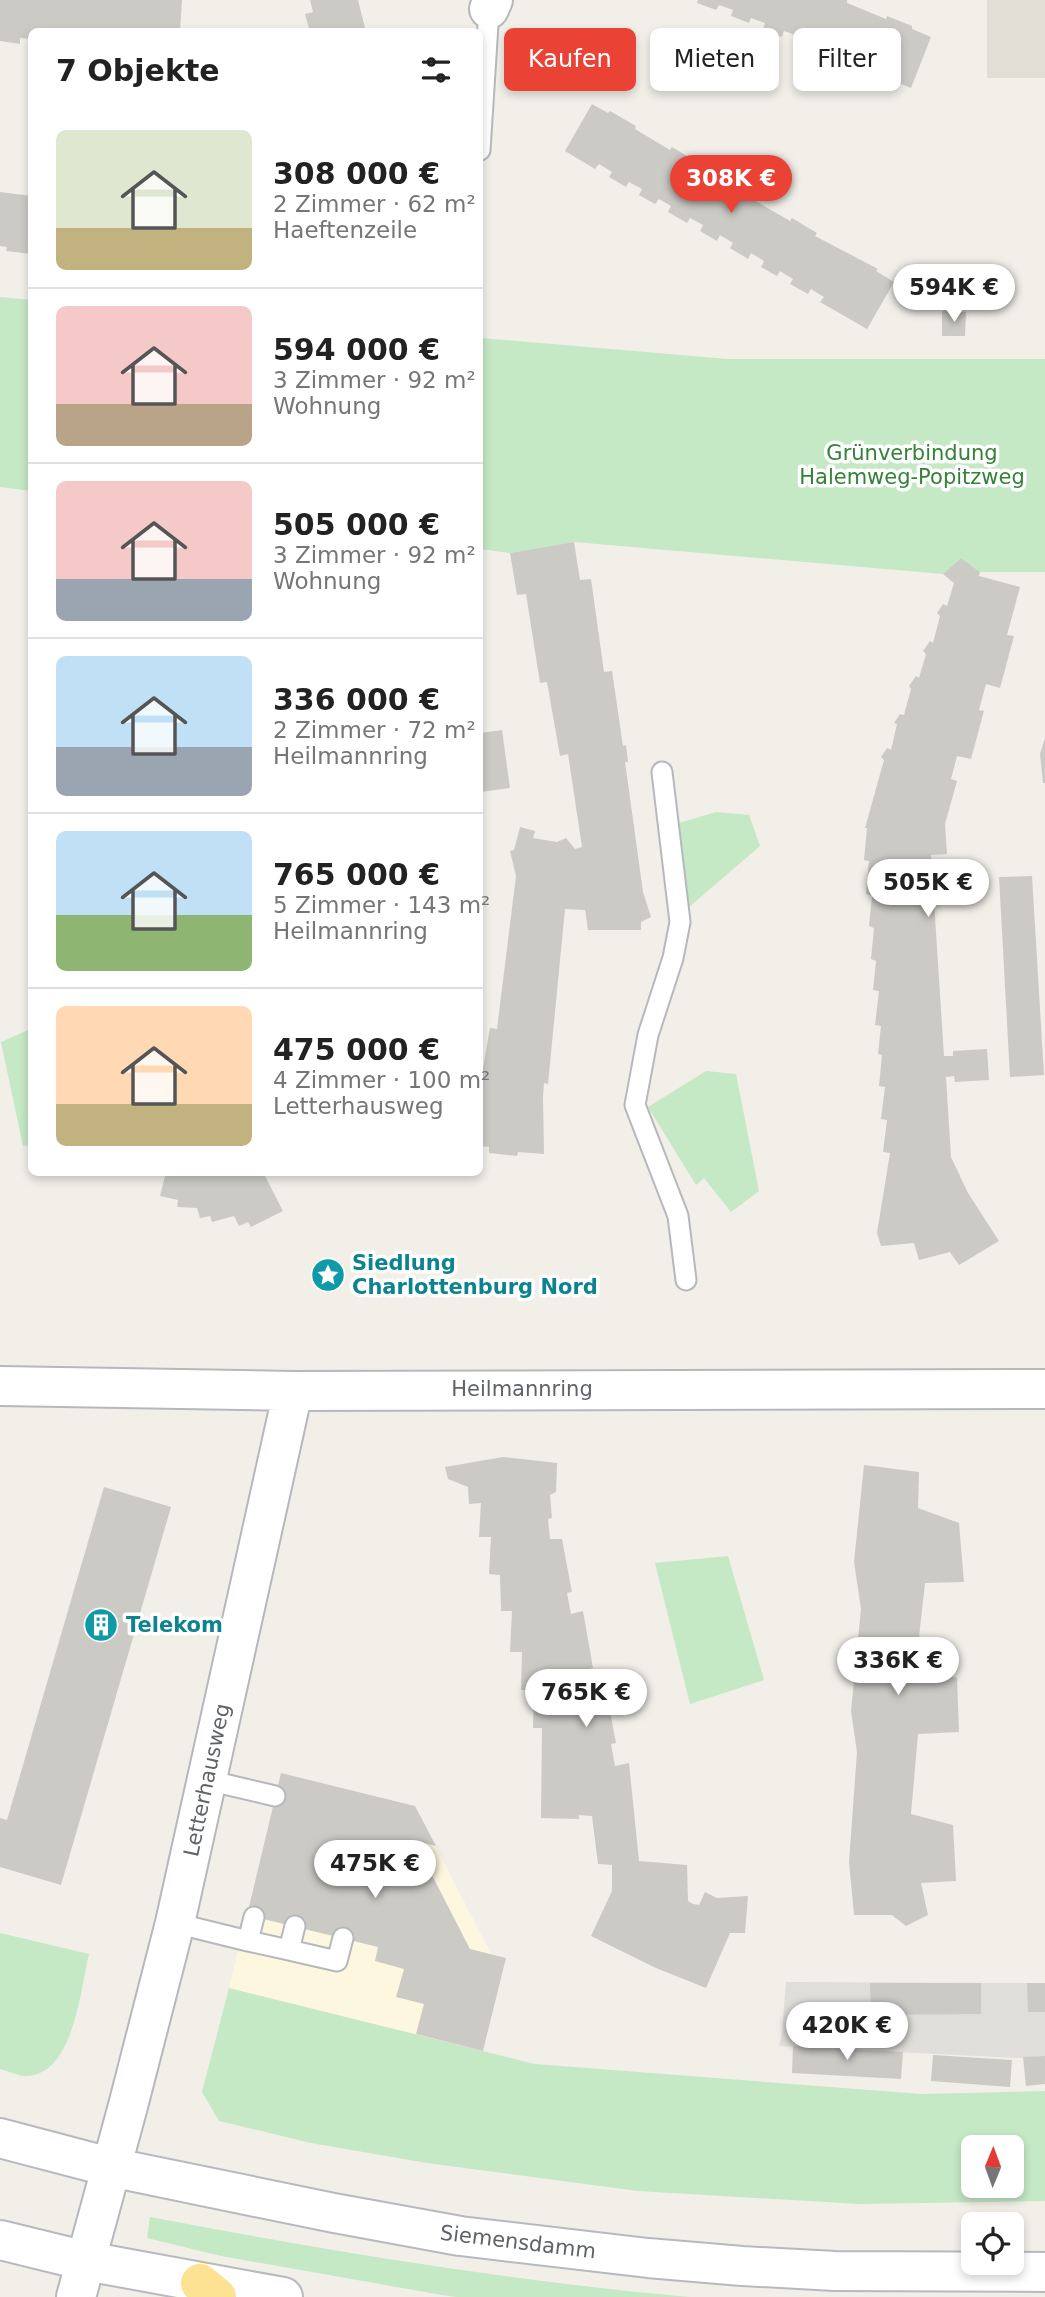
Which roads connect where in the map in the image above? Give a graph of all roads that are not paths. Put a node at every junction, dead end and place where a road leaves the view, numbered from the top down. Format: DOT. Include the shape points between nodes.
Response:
graph roads {
  1 [pos="488,3"];
  2 [pos="483,95"];
  3 [pos="662,772"];
  4 [pos="686,1280"];
  5 [pos="0,1386"];
  6 [pos="1045,1389"];
  7 [pos="293,1391"];
  8 [pos="207,1780"];
  9 [pos="275,1796"];
  10 [pos="254,1917"];
  11 [pos="175,1923"];
  12 [pos="295,1926"];
  13 [pos="343,1938"];
  14 [pos="248,1941"];
  15 [pos="289,1950"];
  16 [pos="0,2138"];
  17 [pos="110,2167"];
  18 [pos="0,2241"];
  19 [pos="1045,2272"];
  20 [pos="81,2279"];
  21 [pos="209,2290"];
  22 [pos="283,2297"];
  1 -- 2 [label="lane"];
  3 -- 4 [label="lane" via="680,922 648,1035 635,1105 678,1216"];
  5 -- 7 [label="street, Heilmannring"];
  6 -- 7 [label="street, Heilmannring"];
  7 -- 8 [label="street, Letterhausweg"];
  8 -- 9 [label="lane"];
  8 -- 11 [label="street, Letterhausweg"];
  10 -- 14 [label="lane"];
  11 -- 14 [label="lane"];
  11 -- 17 [label="street, Letterhausweg"];
  12 -- 15 [label="lane"];
  13 -- 15 [label="lane" via="337,1961"];
  14 -- 15 [label="lane"];
  16 -- 17 [label="street, Siemensdamm"];
  17 -- 19 [label="street, Siemensdamm" via="397,2225 556,2248 835,2271"];
  17 -- 20 [label="street, Letterhausweg"];
  18 -- 20 [label="street"];
  20 -- 21 [label="street"];
  21 -- 22 [label="street"];
}
